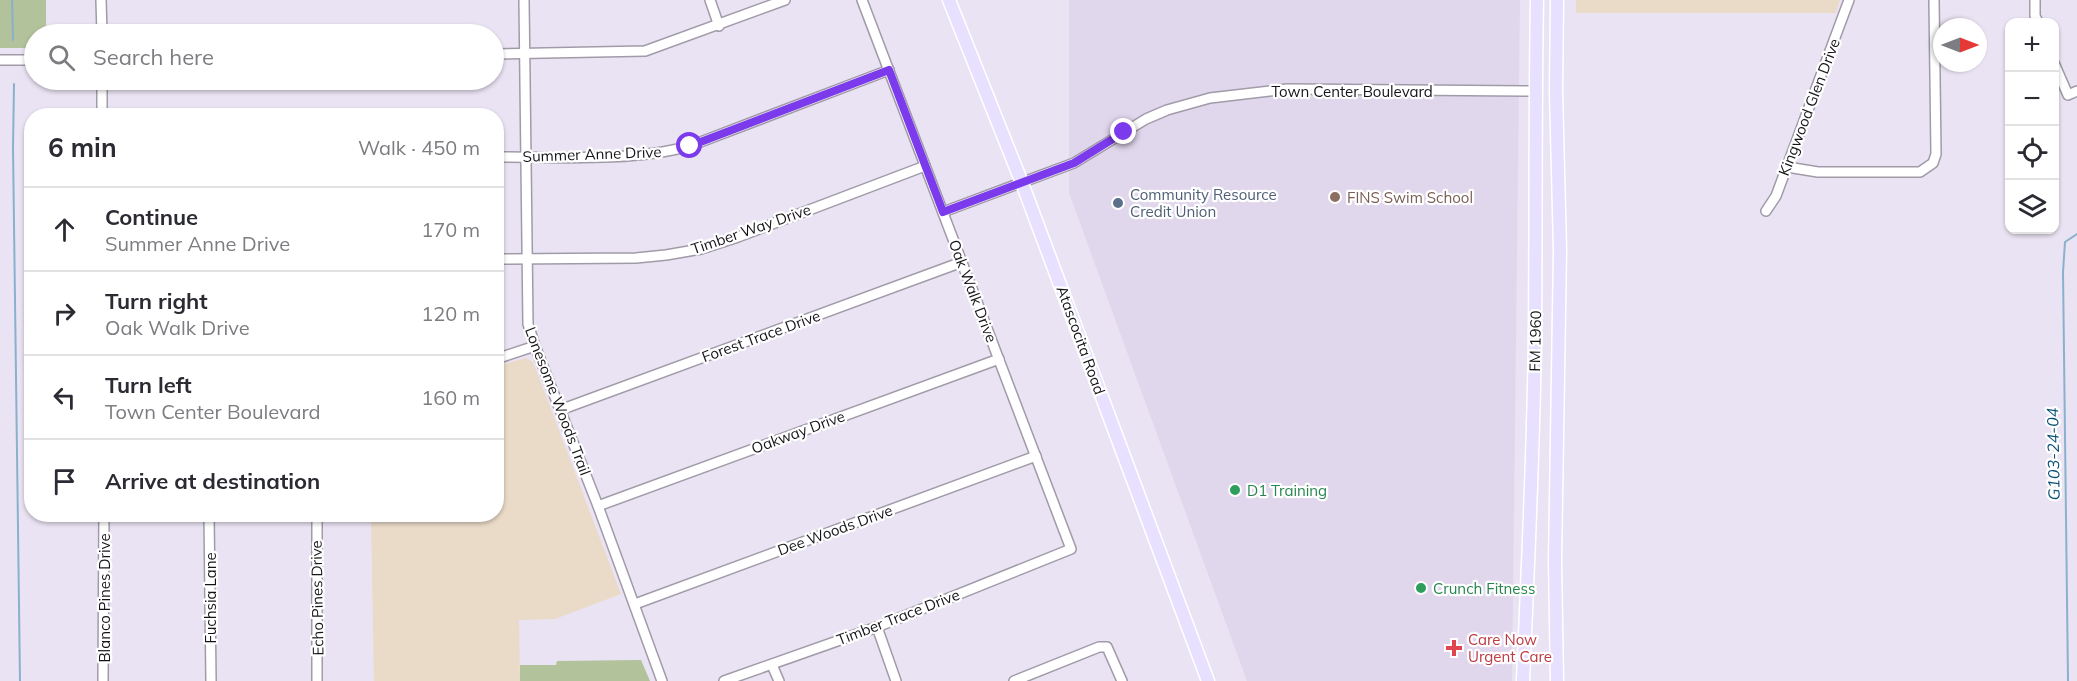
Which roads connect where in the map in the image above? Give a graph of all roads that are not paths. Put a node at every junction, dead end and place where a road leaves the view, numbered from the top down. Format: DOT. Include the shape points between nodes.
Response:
graph roads {
  1 [pos="101,0"];
  2 [pos="524,0"];
  3 [pos="710,0"];
  4 [pos="785,0"];
  5 [pos="862,0"];
  6 [pos="949,0"];
  7 [pos="1537,0"];
  8 [pos="1557,0"];
  9 [pos="1848,0"];
  10 [pos="1934,0"];
  11 [pos="2035,0"];
  12 [pos="2036,18"];
  13 [pos="102,24"];
  14 [pos="719,26"];
  15 [pos="504,54"];
  16 [pos="525,54"];
  17 [pos="0,60"];
  18 [pos="24,60"];
  19 [pos="889,70"];
  20 [pos="2059,70"];
  21 [pos="102,90"];
  22 [pos="1535,91"];
  23 [pos="2073,93"];
  24 [pos="102,108"];
  25 [pos="504,157"];
  26 [pos="525,157"];
  27 [pos="926,166"];
  28 [pos="1786,166"];
  29 [pos="1022,183"];
  30 [pos="1766,211"];
  31 [pos="943,212"];
  32 [pos="504,259"];
  33 [pos="527,259"];
  34 [pos="962,262"];
  35 [pos="535,346"];
  36 [pos="504,356"];
  37 [pos="999,359"];
  38 [pos="560,410"];
  39 [pos="1036,456"];
  40 [pos="598,506"];
  41 [pos="104,522"];
  42 [pos="209,522"];
  43 [pos="317,522"];
  44 [pos="1071,549"];
  45 [pos="635,604"];
  46 [pos="877,627"];
  47 [pos="772,665"];
  48 [pos="104,681"];
  49 [pos="211,681"];
  50 [pos="317,681"];
  51 [pos="662,681"];
  52 [pos="724,681"];
  53 [pos="778,681"];
  54 [pos="896,681"];
  55 [pos="1014,681"];
  56 [pos="1122,681"];
  57 [pos="1208,681"];
  58 [pos="1523,681"];
  59 [pos="1557,681"];
  1 -- 13 [label="street"];
  2 -- 16 [label="street, Lonesome Woods Trail"];
  3 -- 14 [label="street"];
  4 -- 14 [label="street"];
  5 -- 19 [label="street, Oak Walk Drive"];
  6 -- 29 [label="main road, Atascocita Road"];
  7 -- 22 [label="main road, FM 1960 / FM 1960"];
  8 -- 59 [label="main road, FM 1960 / FM 1960" via="1560,250"];
  9 -- 28 [label="street, Kingwood Glen Drive"];
  10 -- 28 [label="street" via="1934,163 1920,172 1818,172"];
  11 -- 12 [label="street"];
  14 -- 16 [label="street" via="645,51"];
  15 -- 16 [label="street"];
  16 -- 26 [label="street, Lonesome Woods Trail"];
  17 -- 18 [label="street"];
  19 -- 26 [label="street, Summer Anne Drive" via="674,151 644,156"];
  19 -- 27 [label="street, Oak Walk Drive"];
  20 -- 23 [label="street"];
  21 -- 24 [label="street"];
  22 -- 29 [label="street, Town Center Boulevard" via="1287,88 1210,98 1146,119 1074,163"];
  22 -- 58 [label="main road, FM 1960 / FM 1960" via="1535,339"];
  25 -- 26 [label="street, Summer Anne Drive"];
  26 -- 33 [label="street, Lonesome Woods Trail"];
  27 -- 31 [label="street, Oak Walk Drive"];
  27 -- 33 [label="street, Timber Way Drive" via="701,249 636,258"];
  28 -- 30 [label="street, Kingwood Glen Drive" via="1776,196"];
  29 -- 31 [label="street, Town Center Boulevard"];
  29 -- 57 [label="main road, Atascocita Road"];
  31 -- 34 [label="street, Oak Walk Drive"];
  32 -- 33 [label="street, Timber Way Drive"];
  33 -- 35 [label="street, Lonesome Woods Trail" via="527,316"];
  34 -- 37 [label="street, Oak Walk Drive"];
  34 -- 38 [label="street, Forest Trace Drive"];
  35 -- 36 [label="street"];
  35 -- 38 [label="street, Lonesome Woods Trail"];
  37 -- 39 [label="street, Oak Walk Drive"];
  37 -- 40 [label="street, Oakway Drive"];
  38 -- 40 [label="street, Lonesome Woods Trail"];
  39 -- 44 [label="street, Oak Walk Drive"];
  39 -- 45 [label="street, Dee Woods Drive"];
  40 -- 45 [label="street, Lonesome Woods Trail"];
  41 -- 48 [label="street, Blanco Pines Drive"];
  42 -- 49 [label="street, Fuchsia Lane"];
  43 -- 50 [label="street, Echo Pines Drive"];
  44 -- 46 [label="street, Timber Trace Drive"];
  45 -- 51 [label="street, Lonesome Woods Trail"];
  46 -- 47 [label="street, Timber Trace Drive"];
  46 -- 54 [label="street"];
  47 -- 52 [label="street, Timber Trace Drive"];
  47 -- 53 [label="street"];
  55 -- 56 [label="street" via="1099,647 1107,647"];
}
